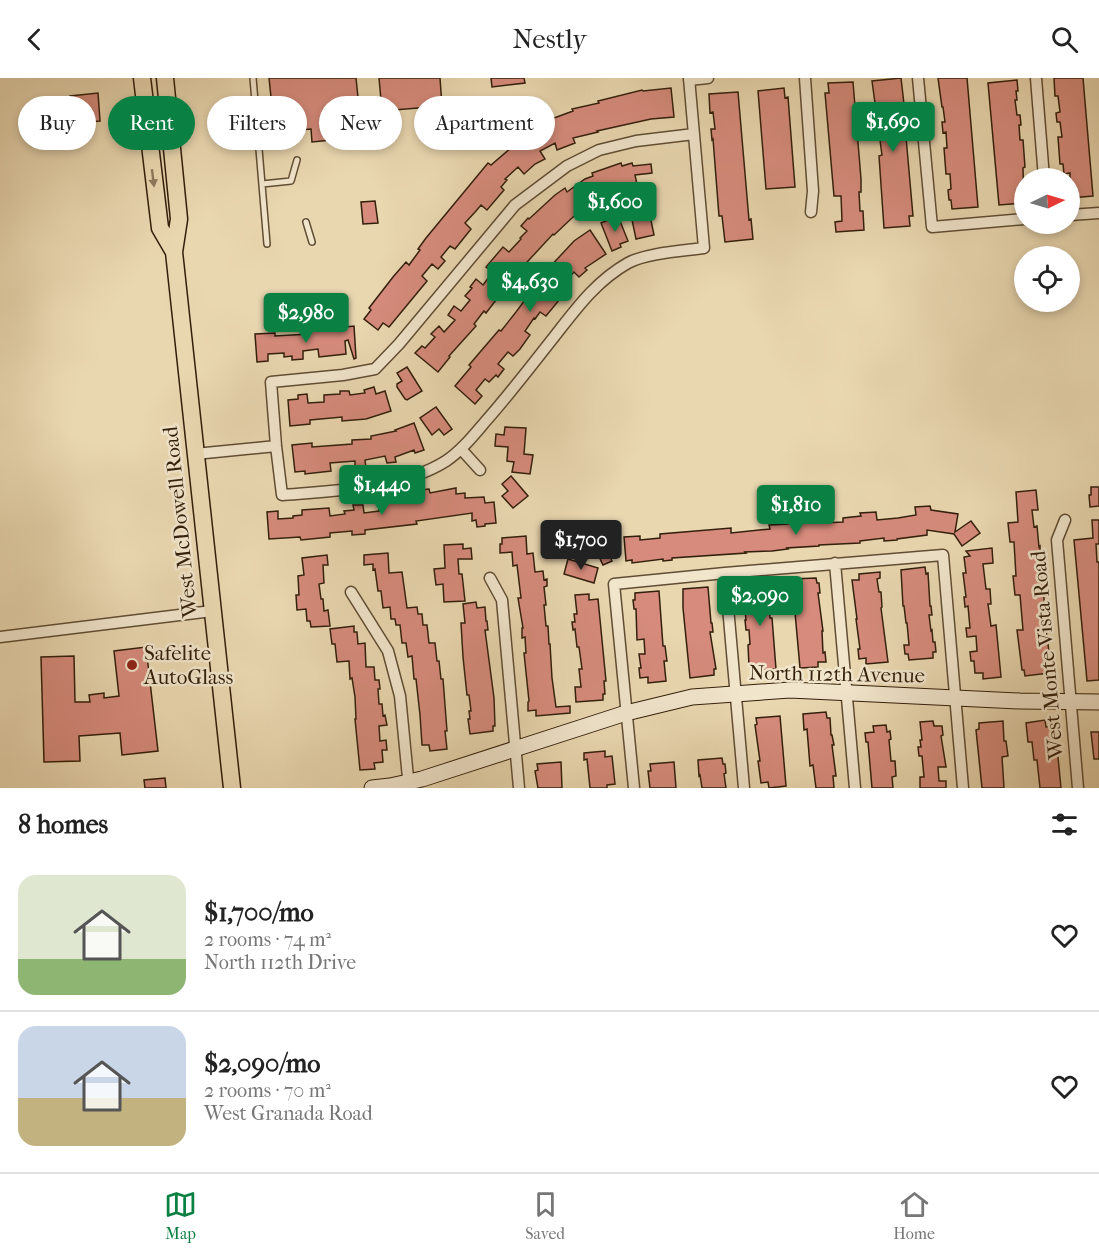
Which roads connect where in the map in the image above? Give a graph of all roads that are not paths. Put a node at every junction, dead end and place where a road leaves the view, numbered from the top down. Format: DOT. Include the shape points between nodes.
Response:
graph roads {
  1 [pos="142,78"];
  2 [pos="165,78"];
  3 [pos="254,78"];
  4 [pos="708,78"];
  5 [pos="804,78"];
  6 [pos="918,78"];
  7 [pos="1036,78"];
  8 [pos="689,79"];
  9 [pos="694,134"];
  10 [pos="297,160"];
  11 [pos="1043,168"];
  12 [pos="262,184"];
  13 [pos="811,212"];
  14 [pos="1099,213"];
  15 [pos="1080,214"];
  16 [pos="1014,220"];
  17 [pos="306,222"];
  18 [pos="312,242"];
  19 [pos="267,244"];
  20 [pos="174,252"];
  21 [pos="276,446"];
  22 [pos="461,449"];
  23 [pos="195,454"];
  24 [pos="480,470"];
  25 [pos="1065,520"];
  26 [pos="835,563"];
  27 [pos="725,573"];
  28 [pos="490,578"];
  29 [pos="351,592"];
  30 [pos="212,611"];
  31 [pos="0,636"];
  32 [pos="846,692"];
  33 [pos="736,693"];
  34 [pos="955,698"];
  35 [pos="1071,702"];
  36 [pos="1099,702"];
  37 [pos="626,713"];
  38 [pos="515,749"];
  39 [pos="409,785"];
  40 [pos="232,788"];
  41 [pos="372,788"];
  42 [pos="519,788"];
  43 [pos="634,788"];
  44 [pos="744,788"];
  45 [pos="855,788"];
  46 [pos="963,788"];
  47 [pos="1078,788"];
  1 -- 20 [label="main road, West McDowell Road, one-way" via="160,228"];
  2 -- 20 [label="main road, West McDowell Road" via="179,219"];
  3 -- 12 [label="lane"];
  4 -- 8 [label="street"];
  5 -- 13 [label="street" via="813,191"];
  6 -- 16 [label="street" via="932,227"];
  7 -- 11 [label="street"];
  8 -- 9 [label="street"];
  9 -- 21 [label="street" via="599,150 567,166 515,205 375,369 271,382"];
  9 -- 22 [label="street" via="704,248 629,262 604,279"];
  10 -- 12 [label="lane" via="291,181"];
  12 -- 19 [label="lane"];
  14 -- 15 [label="street"];
  17 -- 18 [label="lane"];
  20 -- 23 [label="main road, West McDowell Road"];
  21 -- 22 [label="street" via="282,495 386,484 422,472"];
  21 -- 23 [label="street"];
  22 -- 24 [label="street"];
  23 -- 30 [label="main road, West McDowell Road"];
  25 -- 35 [label="street, West Monte Vista Road" via="1057,540"];
  26 -- 27 [label="street"];
  26 -- 32 [label="street"];
  26 -- 34 [label="street" via="943,555"];
  27 -- 33 [label="street"];
  27 -- 37 [label="street" via="614,584"];
  28 -- 38 [label="street" via="502,600"];
  29 -- 39 [label="street" via="387,651 400,696"];
  30 -- 31 [label="street"];
  30 -- 40 [label="main road, West McDowell Road"];
  32 -- 33 [label="street, North 112th Avenue"];
  32 -- 34 [label="street, North 112th Avenue"];
  32 -- 45 [label="street"];
  33 -- 37 [label="street, North 112th Avenue" via="692,697"];
  33 -- 44 [label="street"];
  34 -- 35 [label="street, North 112th Avenue"];
  34 -- 46 [label="street"];
  35 -- 36 [label="street, North 112th Avenue"];
  35 -- 47 [label="street, West Monte Vista Road"];
  37 -- 38 [label="street, North 112th Avenue"];
  37 -- 43 [label="street"];
  38 -- 39 [label="street, North 112th Avenue"];
  38 -- 42 [label="street"];
  39 -- 41 [label="street, North 112th Avenue"];
}
